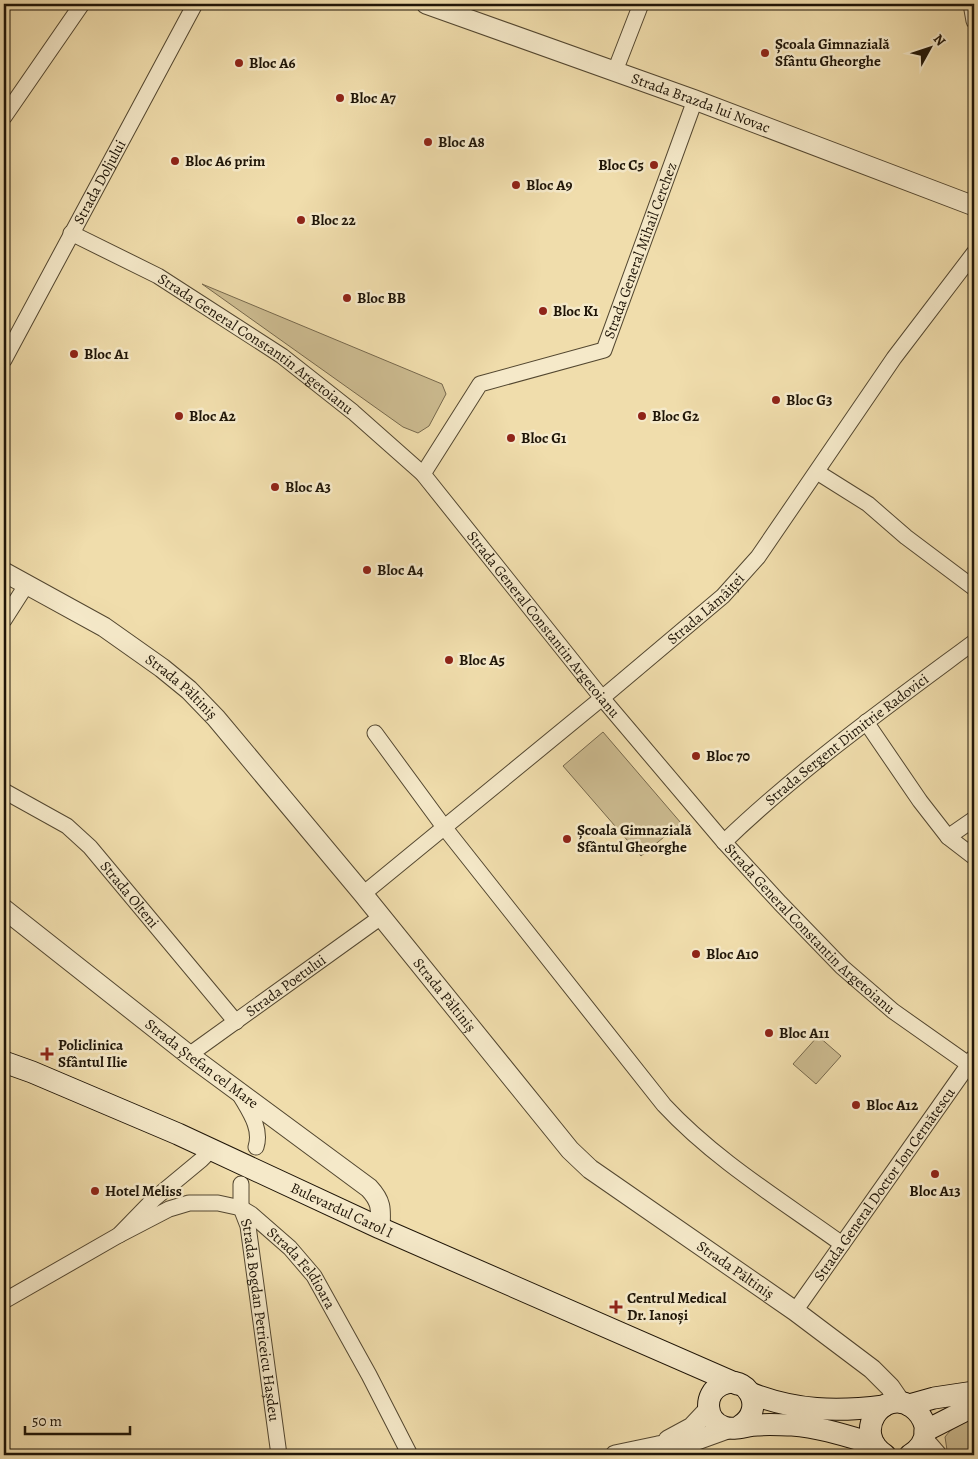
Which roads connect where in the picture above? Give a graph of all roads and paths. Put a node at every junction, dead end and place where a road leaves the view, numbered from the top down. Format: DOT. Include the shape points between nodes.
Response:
graph roads {
  1 [pos="82,4"];
  2 [pos="195,4"];
  3 [pos="426,4"];
  4 [pos="642,4"];
  5 [pos="971,4"];
  6 [pos="974,21"];
  7 [pos="615,71"];
  8 [pos="695,100"];
  9 [pos="5,113"];
  10 [pos="974,206"];
  11 [pos="71,234"];
  12 [pos="974,253"];
  13 [pos="4,360"];
  14 [pos="817,472"];
  15 [pos="423,474"];
  16 [pos="4,572"];
  17 [pos="27,584"];
  18 [pos="974,588"];
  19 [pos="4,620"];
  20 [pos="974,642"];
  21 [pos="602,698"];
  22 [pos="866,722"];
  23 [pos="375,733"];
  24 [pos="4,791"];
  25 [pos="974,819"];
  26 [pos="444,827"];
  27 [pos="948,838"];
  28 [pos="724,842"];
  29 [pos="974,857"];
  30 [pos="363,894"];
  31 [pos="4,909"];
  32 [pos="381,917"];
  33 [pos="236,1022"];
  34 [pos="189,1056"];
  35 [pos="4,1062"];
  36 [pos="973,1063"];
  37 [pos="239,1094"];
  38 [pos="256,1147"];
  39 [pos="210,1150"];
  40 [pos="241,1184"];
  41 [pos="241,1208"];
  42 [pos="380,1228"];
  43 [pos="119,1235"];
  44 [pos="842,1244"];
  45 [pos="4,1301"];
  46 [pos="795,1311"];
  47 [pos="680,1358"];
  48 [pos="744,1388"];
  49 [pos="974,1392"];
  50 [pos="898,1405"];
  51 [pos="974,1406"];
  52 [pos="708,1408"];
  53 [pos="735,1427"];
  54 [pos="924,1445"];
  55 [pos="658,1446"];
  56 [pos="879,1450"];
  57 [pos="279,1455"];
  58 [pos="410,1455"];
  59 [pos="615,1455"];
  1 -- 9 [label="street"];
  2 -- 11 [label="street, Strada Doljului"];
  3 -- 7 [label="street, Strada Brazda lui Novac"];
  4 -- 7 [label="street"];
  5 -- 6 [label="street"];
  7 -- 8 [label="street, Strada Brazda lui Novac"];
  8 -- 10 [label="street, Strada Brazda lui Novac"];
  8 -- 15 [label="street, Strada General Mihail Cerchez" via="604,350 480,384"];
  11 -- 13 [label="street, Strada Doljului"];
  11 -- 15 [label="street, Strada General Constantin Argetoianu" via="158,276 282,356 353,412"];
  12 -- 14 [label="street, Strada Lămâiței" via="894,358"];
  14 -- 18 [label="street" via="868,504"];
  14 -- 21 [label="street, Strada Lămâiței" via="758,557 723,596"];
  15 -- 21 [label="street, Strada General Constantin Argetoianu"];
  16 -- 17 [label="street, Strada Păltiniș"];
  17 -- 19 [label="street"];
  17 -- 30 [label="street, Strada Păltiniș" via="104,627 189,690"];
  20 -- 22 [label="street, Strada Sergent Dimitrie Radovici"];
  21 -- 26 [label="street, Strada Lămâiței"];
  21 -- 28 [label="street, Strada General Constantin Argetoianu"];
  22 -- 27 [label="street"];
  22 -- 28 [label="street, Strada Sergent Dimitrie Radovici" via="746,820"];
  23 -- 26 [label="street"];
  24 -- 33 [label="street, Strada Olteni" via="67,826 90,847"];
  25 -- 27 [label="street"];
  26 -- 30 [label="street, Strada Lămâiței"];
  26 -- 44 [label="street" via="686,1128 724,1160"];
  27 -- 29 [label="street"];
  28 -- 36 [label="street, Strada General Constantin Argetoianu" via="842,968 893,1011"];
  30 -- 32 [label="street, Strada Păltiniș"];
  31 -- 34 [label="street, Strada Ștefan cel Mare"];
  32 -- 33 [label="street, Strada Poetului"];
  32 -- 46 [label="street, Strada Păltiniș" via="570,1150 629,1197"];
  33 -- 34 [label="street, Strada Poetului"];
  34 -- 37 [label="street, Strada Ștefan cel Mare"];
  35 -- 39 [label="main road, Bulevardul Carol I"];
  36 -- 44 [label="street, Strada General Doctor Ion Cernătescu"];
  37 -- 38 [label="street" via="258,1131"];
  37 -- 42 [label="street, Strada Ștefan cel Mare" via="369,1188 381,1208"];
  39 -- 42 [label="main road, Bulevardul Carol I"];
  39 -- 43 [label="street, Strada Feldioara"];
  40 -- 41 [label="street, Strada Bogdan Petriceicu Hașdeu"];
  41 -- 43 [label="street, Strada Feldioara" via="218,1203 189,1203 169,1209"];
  41 -- 57 [label="street, Strada Bogdan Petriceicu Hașdeu" via="249,1231"];
  41 -- 58 [label="street, Strada Feldioara" via="290,1248 314,1276"];
  42 -- 47 [label="main road, Bulevardul Carol I"];
  43 -- 45 [label="street, Strada Feldioara"];
  44 -- 46 [label="street, Strada General Doctor Ion Cernătescu"];
  46 -- 50 [label="street, Strada Păltiniș" via="872,1369 890,1388"];
  47 -- 48 [label="main road, Bulevardul Carol I"];
  47 -- 52 [label="main road" via="700,1388"];
  48 -- 50 [label="main road, Bulevardul Carol I" via="774,1402 796,1407 860,1409"];
  48 -- 52 [label="main road" via="728,1383 720,1386 709,1398"];
  48 -- 53 [label="main road" via="753,1402 752,1415"];
  49 -- 50 [label="main road, Bulevardul Carol I"];
  50 -- 54 [label="main road" via="918,1411 924,1420"];
  50 -- 56 [label="main road" via="877,1411 872,1419 870,1436"];
  51 -- 54 [label="main road"];
  52 -- 53 [label="main road" via="714,1421 724,1427"];
  52 -- 55 [label="street" via="692,1427"];
  53 -- 55 [label="street" via="694,1441"];
  53 -- 56 [label="main road" via="805,1426 842,1435"];
  55 -- 59 [label="street"];
}
